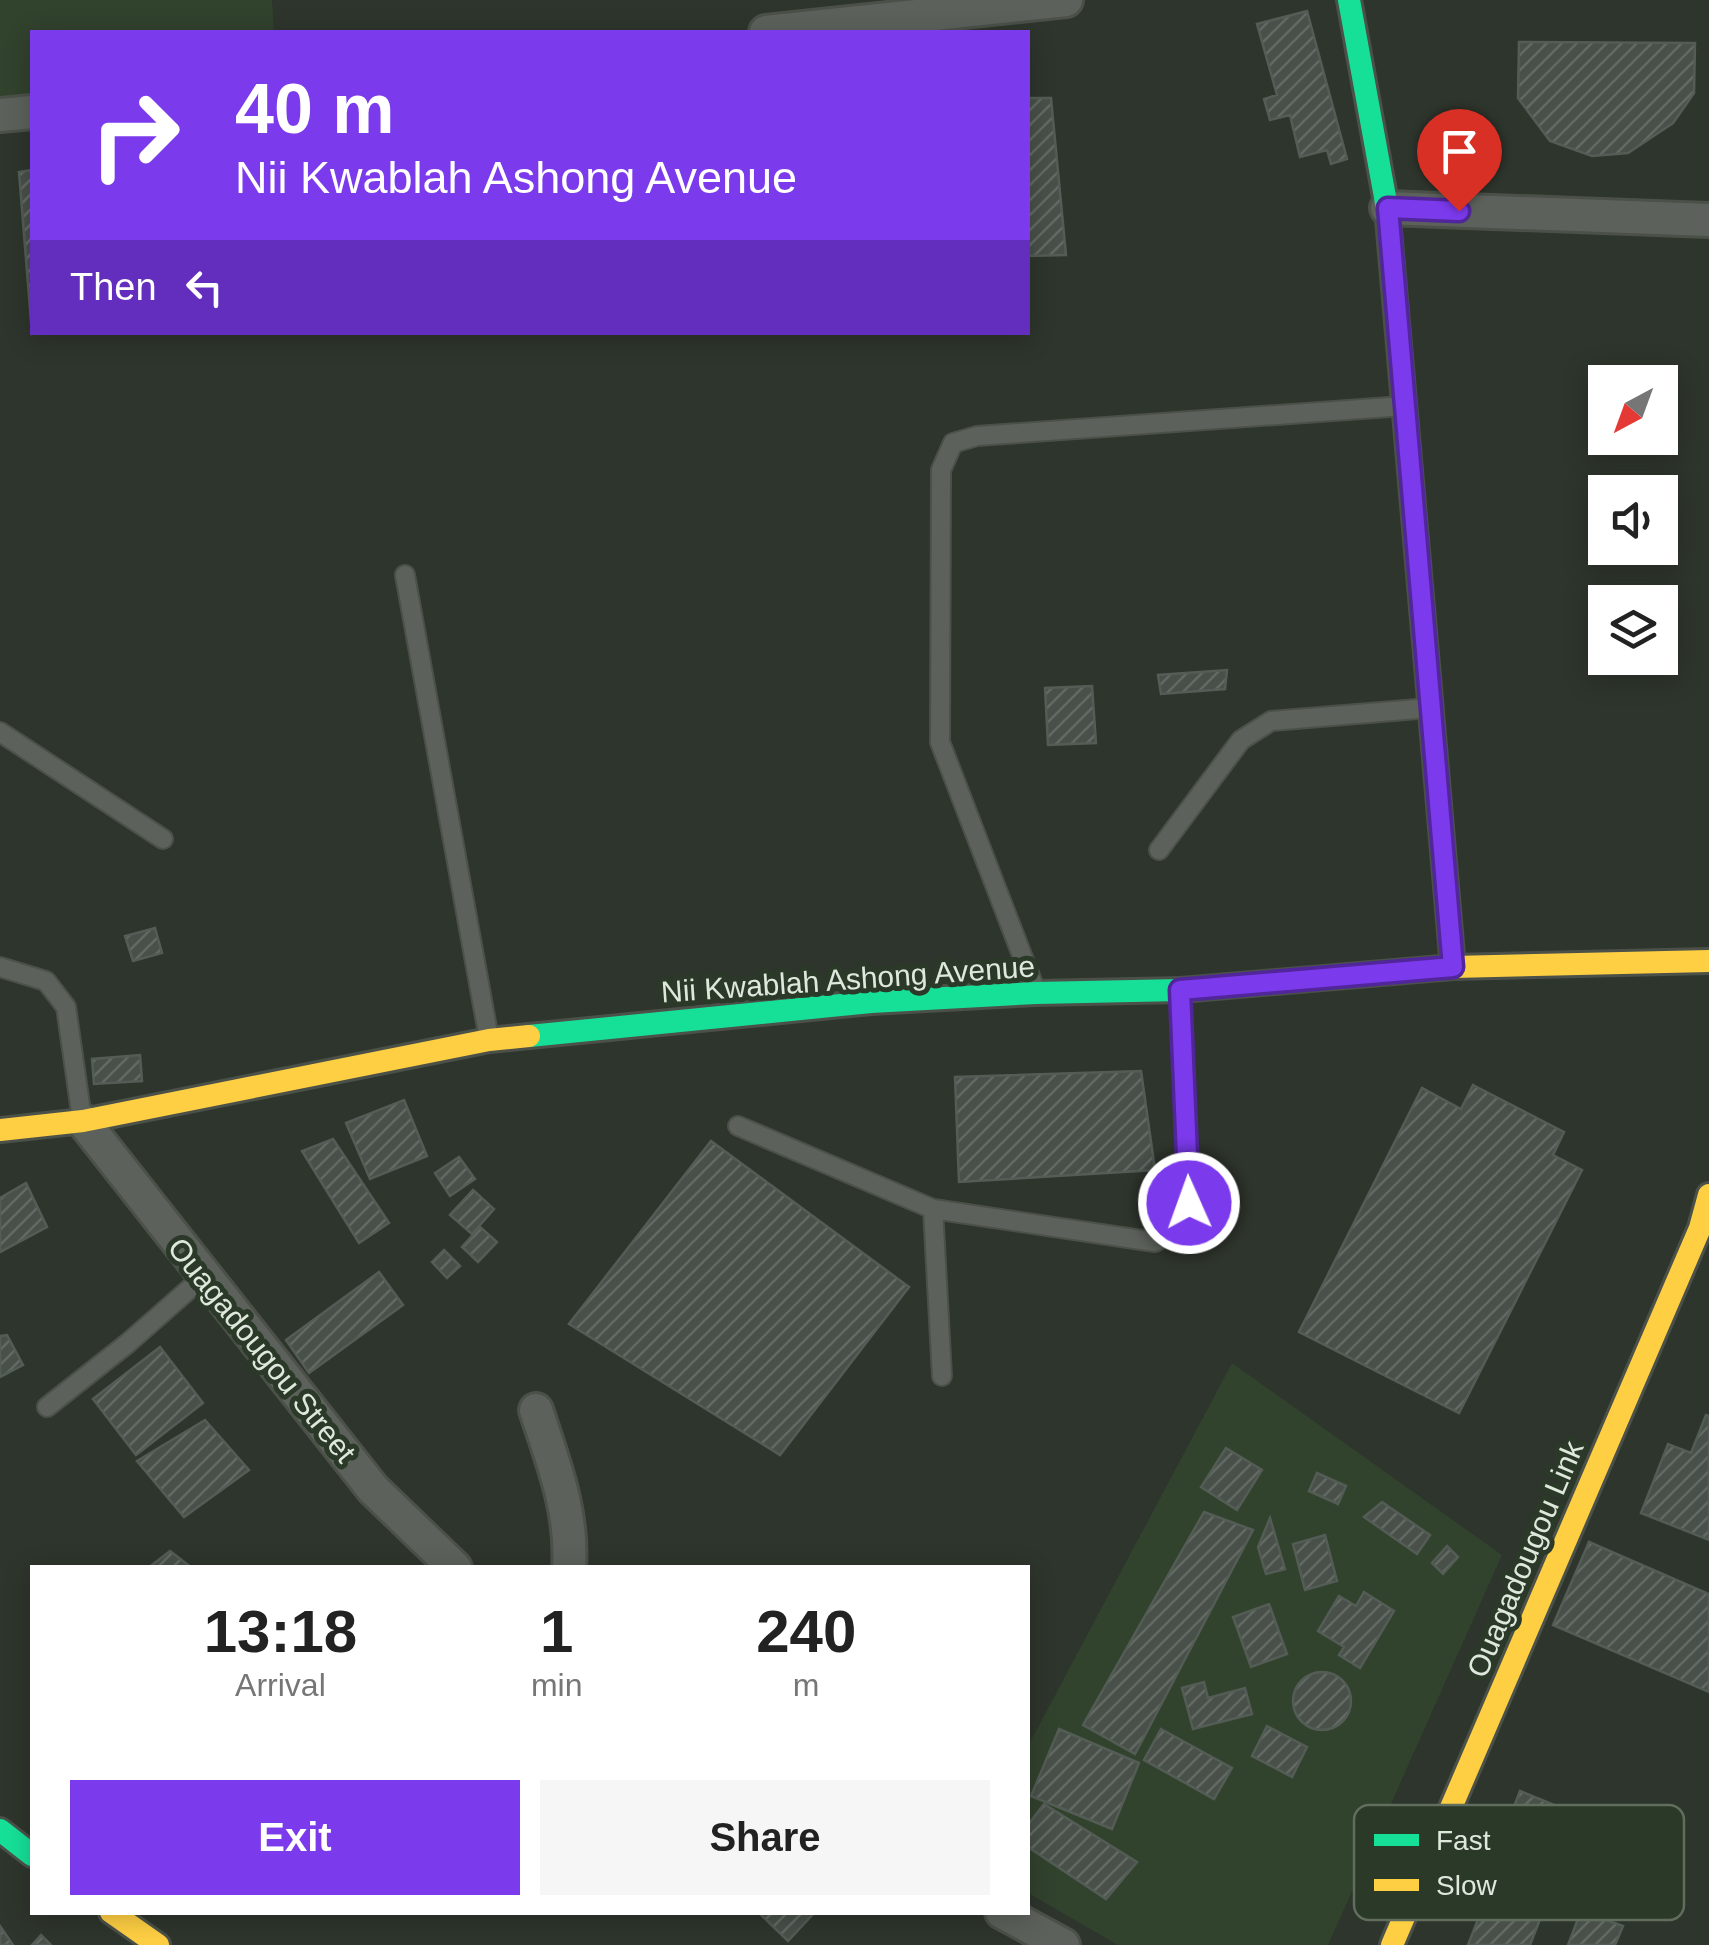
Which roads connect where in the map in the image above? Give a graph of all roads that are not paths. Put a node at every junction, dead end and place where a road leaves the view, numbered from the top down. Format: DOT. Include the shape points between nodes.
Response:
graph roads {
  1 [pos="1066,0"];
  2 [pos="1350,0"];
  3 [pos="785,30"];
  4 [pos="30,112"];
  5 [pos="0,115"];
  6 [pos="1388,208"];
  7 [pos="1709,220"];
  8 [pos="1404,406"];
  9 [pos="405,575"];
  10 [pos="1430,708"];
  11 [pos="0,732"];
  12 [pos="162,839"];
  13 [pos="1159,850"];
  14 [pos="1709,961"];
  15 [pos="0,966"];
  16 [pos="1453,967"];
  17 [pos="1180,990"];
  18 [pos="1036,993"];
  19 [pos="490,1040"];
  20 [pos="83,1121"];
  21 [pos="738,1126"];
  22 [pos="0,1130"];
  23 [pos="1709,1195"];
  24 [pos="933,1209"];
  25 [pos="203,1276"];
  26 [pos="942,1376"];
  27 [pos="46,1407"];
  28 [pos="536,1410"];
  29 [pos="452,1565"];
  30 [pos="568,1565"];
  31 [pos="1452,1805"];
  32 [pos="0,1830"];
  33 [pos="30,1853"];
  34 [pos="115,1915"];
  35 [pos="1008,1915"];
  36 [pos="1403,1920"];
  37 [pos="158,1945"];
  38 [pos="1063,1945"];
  39 [pos="1392,1945"];
  1 -- 3 [label="street"];
  2 -- 6 [label="street"];
  4 -- 5 [label="street"];
  6 -- 7 [label="street"];
  6 -- 8 [label="street"];
  8 -- 10 [label="street"];
  8 -- 18 [label="lane" via="953,442 941,470 940,742"];
  9 -- 19 [label="lane"];
  10 -- 13 [label="lane" via="1271,721 1242,740"];
  10 -- 16 [label="street"];
  11 -- 12 [label="lane"];
  14 -- 16 [label="street, Nii Kwablah Ashong Avenue"];
  15 -- 20 [label="lane" via="46,981 66,1008"];
  16 -- 17 [label="street, Nii Kwablah Ashong Avenue"];
  17 -- 18 [label="street, Nii Kwablah Ashong Avenue"];
  17 -- 24 [label="lane" via="1189,1203 1175,1232 1156,1242"];
  18 -- 19 [label="street, Nii Kwablah Ashong Avenue" via="872,1002"];
  19 -- 20 [label="street, Nii Kwablah Ashong Avenue"];
  20 -- 22 [label="street, Nii Kwablah Ashong Avenue"];
  20 -- 25 [label="street, Ouagadougou Street"];
  21 -- 24 [label="lane"];
  23 -- 31 [label="street, Ouagadougou Link"];
  24 -- 26 [label="lane"];
  25 -- 27 [label="lane"];
  25 -- 29 [label="street, Ouagadougou Street" via="373,1489"];
  28 -- 30 [label="street" via="564,1496"];
  32 -- 33 [label="street"];
  34 -- 37 [label="street"];
  35 -- 38 [label="street"];
  36 -- 39 [label="street, Ouagadougou Link"];
}
